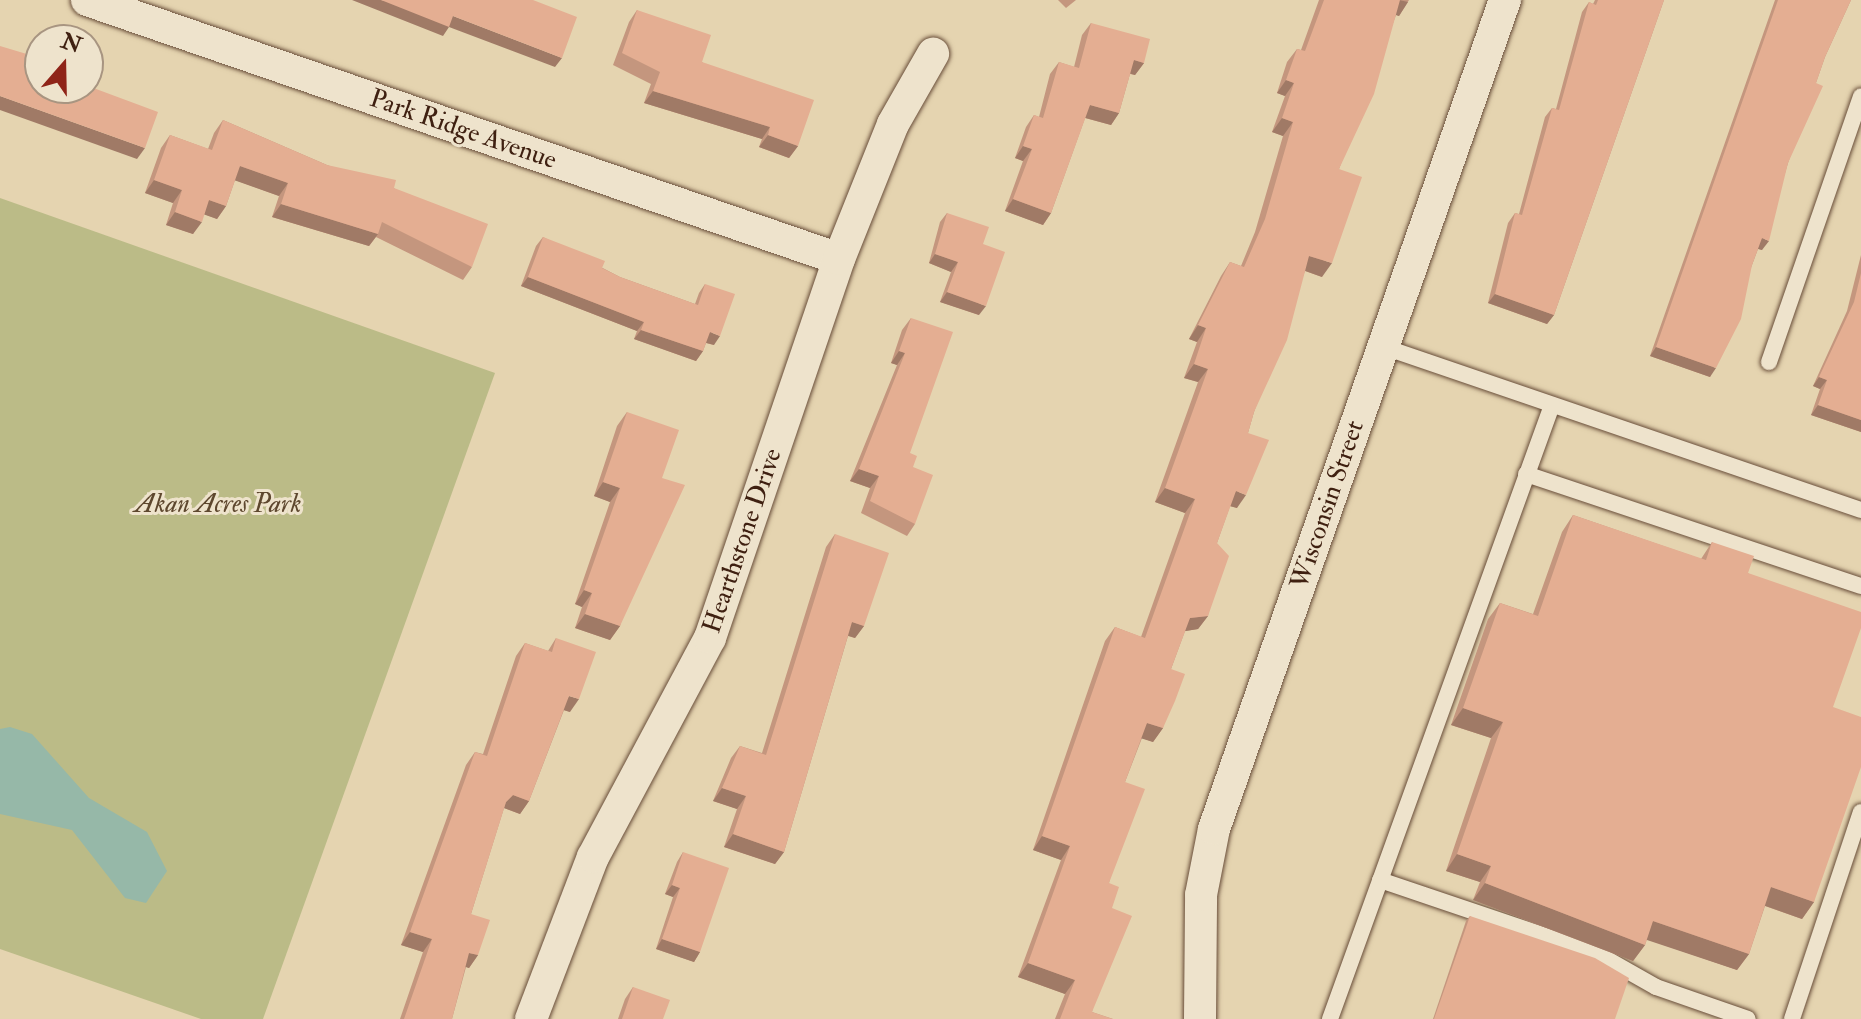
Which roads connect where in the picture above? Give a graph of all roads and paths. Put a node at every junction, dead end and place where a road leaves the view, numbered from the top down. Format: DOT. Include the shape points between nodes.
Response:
graph roads {
  1 [pos="87,0"];
  2 [pos="1505,0"];
  3 [pos="933,54"];
  4 [pos="1861,97"];
  5 [pos="839,259"];
  6 [pos="1384,347"];
  7 [pos="1769,362"];
  8 [pos="1552,405"];
  9 [pos="1526,474"];
  10 [pos="1861,510"];
  11 [pos="1861,586"];
  12 [pos="1861,812"];
  13 [pos="1380,880"];
  14 [pos="531,1019"];
  15 [pos="1200,1019"];
  16 [pos="1330,1019"];
  17 [pos="1748,1019"];
  18 [pos="1792,1019"];
  1 -- 5 [label="street, Park Ridge Avenue"];
  2 -- 6 [label="street, Wisconsin Street"];
  3 -- 5 [label="street, Hearthstone Drive" via="893,124"];
  4 -- 7 [label="lane"];
  5 -- 14 [label="street, Hearthstone Drive" via="728,596 593,857"];
  6 -- 8 [label="lane"];
  6 -- 15 [label="street, Wisconsin Street" via="1214,829 1201,895"];
  8 -- 9 [label="lane"];
  8 -- 10 [label="lane"];
  9 -- 11 [label="lane"];
  9 -- 13 [label="lane"];
  12 -- 18 [label="lane"];
  13 -- 16 [label="lane"];
  13 -- 17 [label="lane" via="1596,953 1656,987"];
}
